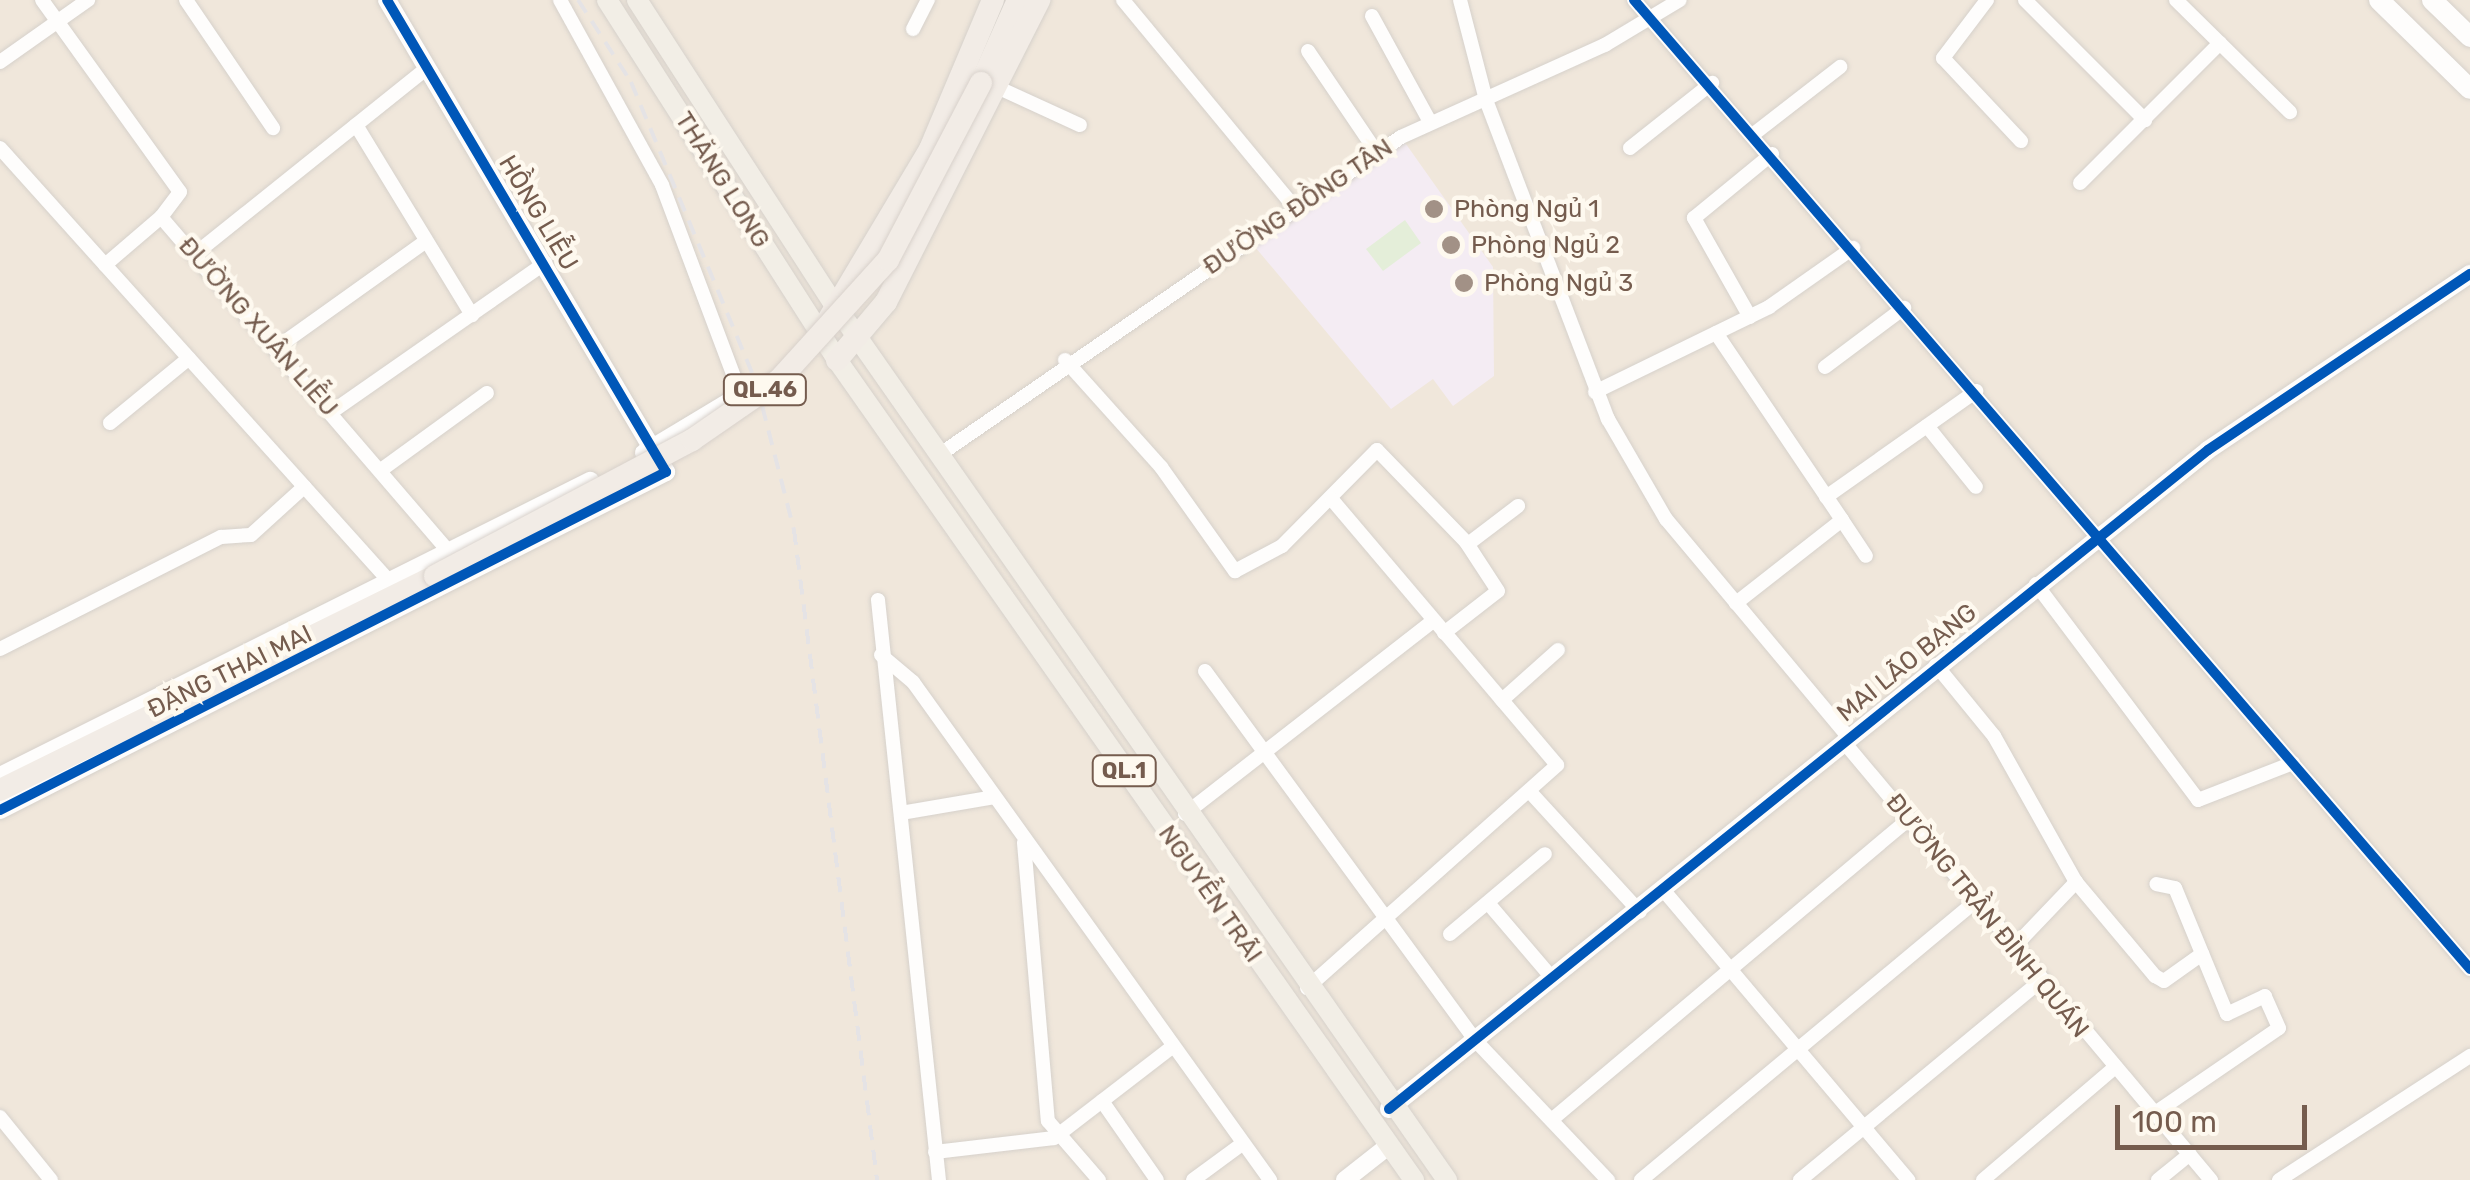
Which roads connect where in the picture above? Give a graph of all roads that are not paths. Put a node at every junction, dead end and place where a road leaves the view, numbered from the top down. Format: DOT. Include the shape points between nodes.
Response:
graph roads {
  1 [pos="42,0"];
  2 [pos="88,0"];
  3 [pos="186,0"];
  4 [pos="387,0"];
  5 [pos="560,0"];
  6 [pos="607,0"];
  7 [pos="637,0"];
  8 [pos="928,0"];
  9 [pos="993,0"];
  10 [pos="1018,0"];
  11 [pos="1040,0"];
  12 [pos="1123,0"];
  13 [pos="1460,0"];
  14 [pos="1634,0"];
  15 [pos="1680,0"];
  16 [pos="1988,0"];
  17 [pos="2026,0"];
  18 [pos="2176,0"];
  19 [pos="2379,0"];
  20 [pos="2432,0"];
  21 [pos="1372,16"];
  22 [pos="1652,19"];
  23 [pos="60,20"];
  24 [pos="913,29"];
  25 [pos="2470,36"];
  26 [pos="2220,42"];
  27 [pos="1308,51"];
  28 [pos="0,62"];
  29 [pos="1840,67"];
  30 [pos="427,68"];
  31 [pos="1712,83"];
  32 [pos="990,86"];
  33 [pos="2470,89"];
  34 [pos="1486,100"];
  35 [pos="2290,112"];
  36 [pos="2146,120"];
  37 [pos="1430,122"];
  38 [pos="356,124"];
  39 [pos="1080,126"];
  40 [pos="273,128"];
  41 [pos="1755,133"];
  42 [pos="2021,141"];
  43 [pos="0,148"];
  44 [pos="1630,148"];
  45 [pos="1377,153"];
  46 [pos="1772,154"];
  47 [pos="2080,183"];
  48 [pos="1296,208"];
  49 [pos="162,217"];
  50 [pos="425,242"];
  51 [pos="1853,248"];
  52 [pos="195,254"];
  53 [pos="545,262"];
  54 [pos="105,265"];
  55 [pos="2470,274"];
  56 [pos="832,301"];
  57 [pos="1904,308"];
  58 [pos="472,314"];
  59 [pos="1750,317"];
  60 [pos="1716,332"];
  61 [pos="820,334"];
  62 [pos="860,338"];
  63 [pos="279,346"];
  64 [pos="189,358"];
  65 [pos="837,360"];
  66 [pos="1065,360"];
  67 [pos="1824,366"];
  68 [pos="1976,391"];
  69 [pos="1596,392"];
  70 [pos="488,393"];
  71 [pos="741,395"];
  72 [pos="333,412"];
  73 [pos="110,423"];
  74 [pos="1928,426"];
  75 [pos="655,447"];
  76 [pos="939,455"];
  77 [pos="381,470"];
  78 [pos="304,487"];
  79 [pos="1976,487"];
  80 [pos="577,488"];
  81 [pos="1826,498"];
  82 [pos="1332,500"];
  83 [pos="1518,506"];
  84 [pos="591,516"];
  85 [pos="1842,520"];
  86 [pos="2103,538"];
  87 [pos="1466,542"];
  88 [pos="450,553"];
  89 [pos="1866,556"];
  90 [pos="390,582"];
  91 [pos="2036,584"];
  92 [pos="878,600"];
  93 [pos="1736,603"];
  94 [pos="1439,627"];
  95 [pos="0,648"];
  96 [pos="1558,650"];
  97 [pos="881,656"];
  98 [pos="1936,665"];
  99 [pos="1205,671"];
  100 [pos="1502,700"];
  101 [pos="1846,739"];
  102 [pos="1264,751"];
  103 [pos="2293,763"];
  104 [pos="0,776"];
  105 [pos="0,790"];
  106 [pos="1531,793"];
  107 [pos="995,797"];
  108 [pos="0,810"];
  109 [pos="901,813"];
  110 [pos="1185,814"];
  111 [pos="1909,818"];
  112 [pos="1024,844"];
  113 [pos="1546,854"];
  114 [pos="2076,882"];
  115 [pos="2156,884"];
  116 [pos="1665,892"];
  117 [pos="1488,903"];
  118 [pos="1972,904"];
  119 [pos="1640,912"];
  120 [pos="1388,921"];
  121 [pos="1450,934"];
  122 [pos="2012,949"];
  123 [pos="2202,954"];
  124 [pos="2470,969"];
  125 [pos="1732,971"];
  126 [pos="1553,979"];
  127 [pos="2038,984"];
  128 [pos="1306,989"];
  129 [pos="1474,1039"];
  130 [pos="1172,1048"];
  131 [pos="1794,1051"];
  132 [pos="2470,1056"];
  133 [pos="2114,1068"];
  134 [pos="1102,1101"];
  135 [pos="1388,1109"];
  136 [pos="2155,1113"];
  137 [pos="0,1116"];
  138 [pos="1555,1118"];
  139 [pos="1864,1128"];
  140 [pos="1054,1138"];
  141 [pos="1242,1144"];
  142 [pos="1387,1147"];
  143 [pos="935,1152"];
  144 [pos="2190,1154"];
  145 [pos="51,1180"];
  146 [pos="938,1180"];
  147 [pos="1099,1180"];
  148 [pos="1157,1180"];
  149 [pos="1194,1180"];
  150 [pos="1270,1180"];
  151 [pos="1345,1180"];
  152 [pos="1414,1180"];
  153 [pos="1447,1180"];
  154 [pos="1608,1180"];
  155 [pos="1641,1180"];
  156 [pos="1800,1180"];
  157 [pos="1908,1180"];
  158 [pos="1982,1180"];
  159 [pos="2158,1180"];
  160 [pos="2211,1180"];
  161 [pos="2280,1180"];
  1 -- 23 [label="street, ĐƯỜNG XUÂN LIỄU"];
  2 -- 23 [label="street"];
  3 -- 40 [label="street"];
  4 -- 30 [label="street, HỒNG LIỄU"];
  5 -- 71 [label="street" via="662,186"];
  6 -- 61 [label="main road, THĂNG LONG / QL.1"];
  7 -- 56 [label="main road, THĂNG LONG / QL.1"];
  8 -- 24 [label="street"];
  9 -- 56 [label="highway" via="912,184"];
  10 -- 32 [label="highway, QL.46"];
  11 -- 32 [label="highway"];
  12 -- 48 [label="street"];
  13 -- 34 [label="street, ĐƯỜNG TRẦN ĐÌNH QUÁN"];
  14 -- 22 [label="street"];
  15 -- 22 [label="street, ĐƯỜNG ĐỒNG TÂN"];
  16 -- 42 [label="street" via="1942,58"];
  17 -- 36 [label="street"];
  18 -- 26 [label="street"];
  19 -- 33 [label="main road"];
  20 -- 25 [label="main road"];
  21 -- 37 [label="street"];
  22 -- 31 [label="street"];
  22 -- 34 [label="street, ĐƯỜNG ĐỒNG TÂN"];
  23 -- 28 [label="street"];
  23 -- 49 [label="street, ĐƯỜNG XUÂN LIỄU" via="180,192"];
  26 -- 35 [label="street"];
  26 -- 36 [label="street"];
  27 -- 45 [label="street"];
  29 -- 41 [label="street"];
  30 -- 38 [label="street"];
  30 -- 53 [label="street, HỒNG LIỄU"];
  31 -- 41 [label="street"];
  31 -- 44 [label="street"];
  32 -- 39 [label="street"];
  32 -- 62 [label="highway"];
  32 -- 105 [label="highway, ĐẶNG THAI MAI / QL.46, bridge" via="888,260 779,380 638,470"];
  34 -- 37 [label="street, ĐƯỜNG ĐỒNG TÂN"];
  34 -- 69 [label="street, ĐƯỜNG TRẦN ĐÌNH QUÁN"];
  36 -- 47 [label="street"];
  37 -- 45 [label="street, ĐƯỜNG ĐỒNG TÂN"];
  38 -- 50 [label="street"];
  38 -- 52 [label="street"];
  41 -- 46 [label="street"];
  43 -- 54 [label="street"];
  45 -- 48 [label="street, ĐƯỜNG ĐỒNG TÂN"];
  46 -- 51 [label="street"];
  46 -- 59 [label="street" via="1694,218"];
  48 -- 66 [label="street, ĐƯỜNG ĐỒNG TÂN"];
  49 -- 52 [label="street, ĐƯỜNG XUÂN LIỄU"];
  49 -- 54 [label="street"];
  50 -- 58 [label="street"];
  50 -- 63 [label="street"];
  51 -- 57 [label="street"];
  51 -- 59 [label="street"];
  52 -- 63 [label="street, ĐƯỜNG XUÂN LIỄU"];
  53 -- 58 [label="street"];
  53 -- 75 [label="street, HỒNG LIỄU"];
  54 -- 64 [label="street"];
  55 -- 86 [label="street, MAI LÃO BẠNG" via="2208,450"];
  56 -- 61 [label="highway"];
  56 -- 62 [label="main road, THĂNG LONG / QL.1"];
  57 -- 67 [label="street"];
  57 -- 68 [label="street"];
  58 -- 72 [label="street"];
  59 -- 60 [label="street"];
  60 -- 69 [label="street"];
  60 -- 81 [label="street"];
  61 -- 65 [label="main road, THĂNG LONG / QL.1"];
  62 -- 65 [label="highway"];
  62 -- 76 [label="main road, NGUYỄN TRÃI / QL.1"];
  63 -- 72 [label="street, ĐƯỜNG XUÂN LIỄU"];
  64 -- 73 [label="street"];
  64 -- 78 [label="street"];
  65 -- 142 [label="main road, NGUYỄN TRÃI / QL.1"];
  66 -- 76 [label="street, ĐƯỜNG ĐỒNG TÂN"];
  66 -- 82 [label="street" via="1161,467 1234,571 1269,556"];
  68 -- 74 [label="street"];
  68 -- 86 [label="street"];
  69 -- 93 [label="street, ĐƯỜNG TRẦN ĐÌNH QUÁN" via="1656,504"];
  70 -- 77 [label="street"];
  71 -- 75 [label="street"];
  72 -- 77 [label="street, ĐƯỜNG XUÂN LIỄU"];
  74 -- 79 [label="street"];
  74 -- 81 [label="street"];
  75 -- 80 [label="street, ĐẶNG THAI MAI"];
  75 -- 84 [label="street, ĐẶNG THAI MAI" via="662,476"];
  76 -- 110 [label="main road, NGUYỄN TRÃI / QL.1"];
  77 -- 88 [label="street, ĐƯỜNG XUÂN LIỄU"];
  78 -- 90 [label="street"];
  78 -- 95 [label="street" via="251,535 222,537"];
  80 -- 84 [label="street"];
  80 -- 88 [label="street, ĐẶNG THAI MAI"];
  81 -- 85 [label="street"];
  82 -- 87 [label="street" via="1383,450"];
  82 -- 94 [label="street"];
  83 -- 87 [label="street"];
  84 -- 108 [label="street, ĐẶNG THAI MAI"];
  85 -- 89 [label="street"];
  85 -- 93 [label="street"];
  86 -- 91 [label="street, MAI LÃO BẠNG"];
  86 -- 103 [label="street"];
  87 -- 94 [label="street" via="1498,591"];
  88 -- 90 [label="street, ĐẶNG THAI MAI"];
  90 -- 104 [label="street, ĐẶNG THAI MAI"];
  91 -- 98 [label="street, MAI LÃO BẠNG"];
  91 -- 103 [label="street" via="2198,800"];
  92 -- 97 [label="street"];
  93 -- 101 [label="street, ĐƯỜNG TRẦN ĐÌNH QUÁN"];
  94 -- 100 [label="street"];
  94 -- 102 [label="street"];
  96 -- 100 [label="street"];
  97 -- 107 [label="street" via="913,682"];
  97 -- 109 [label="street"];
  98 -- 101 [label="street, MAI LÃO BẠNG"];
  98 -- 114 [label="street" via="1994,736"];
  99 -- 102 [label="street"];
  100 -- 106 [label="street" via="1557,762"];
  101 -- 111 [label="street, ĐƯỜNG TRẦN ĐÌNH QUÁN"];
  101 -- 116 [label="street, MAI LÃO BẠNG"];
  102 -- 110 [label="street"];
  102 -- 120 [label="street"];
  103 -- 124 [label="street"];
  106 -- 119 [label="street"];
  106 -- 120 [label="street"];
  107 -- 109 [label="street"];
  107 -- 112 [label="street"];
  109 -- 143 [label="street"];
  110 -- 128 [label="main road, NGUYỄN TRÃI / QL.1"];
  111 -- 118 [label="street, ĐƯỜNG TRẦN ĐÌNH QUÁN"];
  111 -- 125 [label="street"];
  112 -- 130 [label="street"];
  112 -- 140 [label="street"];
  113 -- 117 [label="street"];
  114 -- 122 [label="street"];
  114 -- 123 [label="street" via="2155,976 2164,981"];
  115 -- 123 [label="street" via="2175,888"];
  116 -- 119 [label="street, MAI LÃO BẠNG"];
  116 -- 125 [label="street"];
  117 -- 121 [label="street"];
  117 -- 126 [label="street"];
  118 -- 122 [label="street, ĐƯỜNG TRẦN ĐÌNH QUÁN"];
  118 -- 131 [label="street"];
  119 -- 126 [label="street, MAI LÃO BẠNG"];
  120 -- 128 [label="street"];
  120 -- 129 [label="street"];
  122 -- 127 [label="street, ĐƯỜNG TRẦN ĐÌNH QUÁN"];
  123 -- 136 [label="street" via="2228,1014 2264,996 2279,1028"];
  125 -- 131 [label="street"];
  125 -- 138 [label="street"];
  126 -- 129 [label="street, MAI LÃO BẠNG"];
  127 -- 133 [label="street, ĐƯỜNG TRẦN ĐÌNH QUÁN"];
  127 -- 139 [label="street"];
  128 -- 135 [label="main road, NGUYỄN TRÃI / QL.1"];
  129 -- 135 [label="street, MAI LÃO BẠNG"];
  129 -- 138 [label="street"];
  130 -- 134 [label="street"];
  130 -- 141 [label="street"];
  131 -- 139 [label="street"];
  131 -- 155 [label="street"];
  132 -- 161 [label="street"];
  133 -- 136 [label="street, ĐƯỜNG TRẦN ĐÌNH QUÁN"];
  133 -- 158 [label="street"];
  134 -- 140 [label="street"];
  134 -- 148 [label="street"];
  135 -- 142 [label="main road"];
  135 -- 153 [label="main road, QL.1"];
  136 -- 144 [label="street, ĐƯỜNG TRẦN ĐÌNH QUÁN"];
  137 -- 145 [label="street"];
  138 -- 154 [label="street"];
  139 -- 156 [label="street"];
  139 -- 157 [label="street"];
  140 -- 143 [label="street"];
  140 -- 147 [label="street"];
  141 -- 149 [label="street"];
  141 -- 150 [label="street"];
  142 -- 151 [label="street"];
  142 -- 152 [label="main road, NGUYỄN TRÃI / QL.1"];
  143 -- 146 [label="street"];
  144 -- 159 [label="street"];
  144 -- 160 [label="street, ĐƯỜNG TRẦN ĐÌNH QUÁN"];
}
